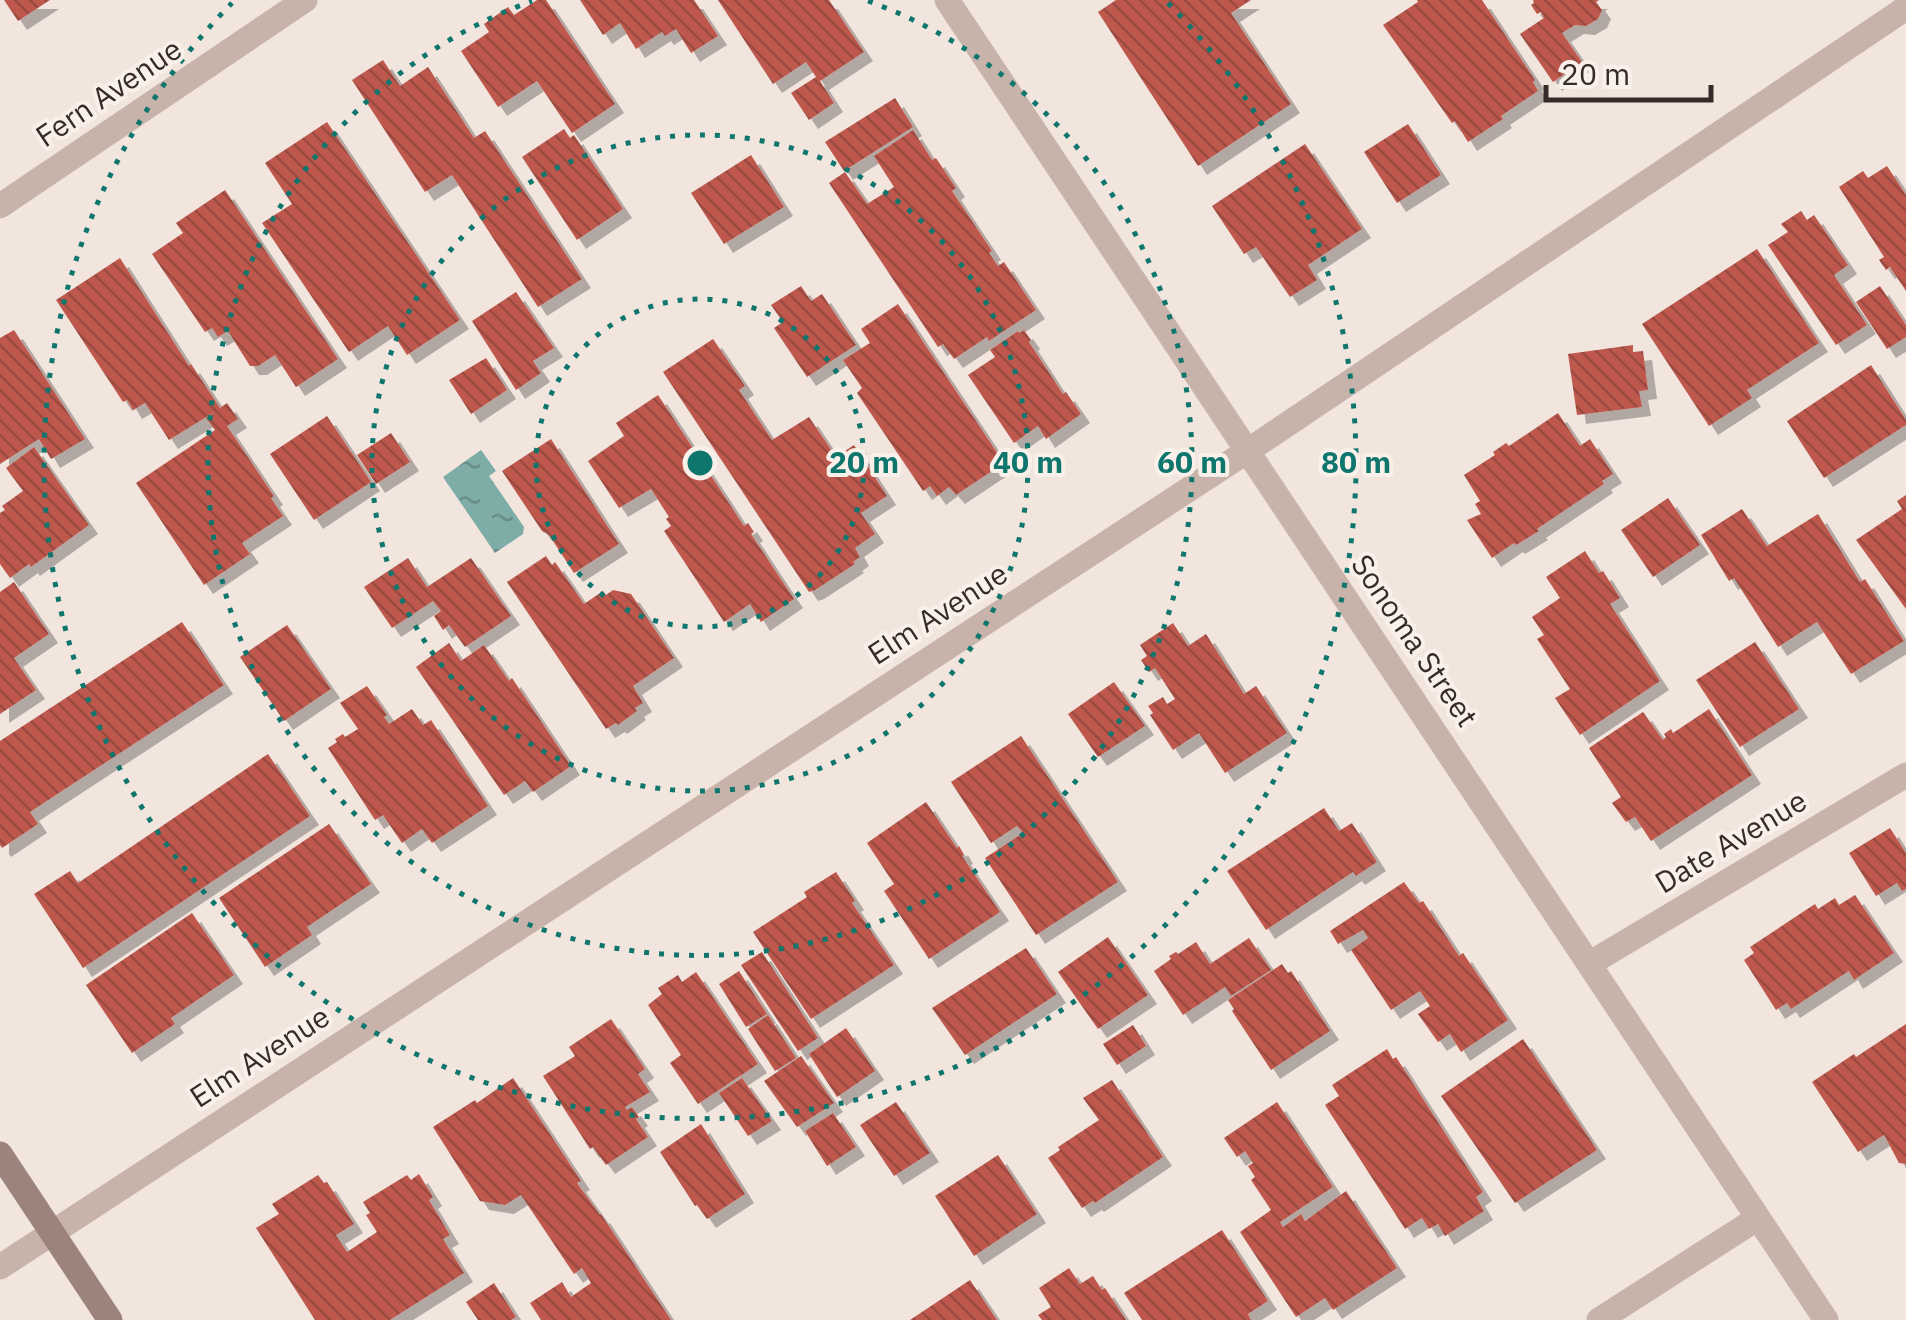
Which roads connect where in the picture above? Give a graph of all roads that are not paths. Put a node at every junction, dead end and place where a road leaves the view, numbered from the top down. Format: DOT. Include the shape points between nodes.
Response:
graph roads {
  1 [pos="305,0"];
  2 [pos="947,0"];
  3 [pos="1906,8"];
  4 [pos="0,206"];
  5 [pos="1248,450"];
  6 [pos="1906,775"];
  7 [pos="1589,964"];
  8 [pos="0,1154"];
  9 [pos="1758,1218"];
  10 [pos="52,1232"];
  11 [pos="0,1267"];
  12 [pos="110,1320"];
  13 [pos="1598,1320"];
  14 [pos="1826,1320"];
  1 -- 4 [label="street, Fern Avenue"];
  2 -- 5 [label="street, Sonoma Street"];
  3 -- 5 [label="street, Elm Avenue"];
  5 -- 7 [label="street, Sonoma Street"];
  5 -- 10 [label="street, Elm Avenue"];
  6 -- 7 [label="street, Date Avenue"];
  7 -- 9 [label="street, Sonoma Street"];
  8 -- 10 [label="main road"];
  9 -- 13 [label="street"];
  9 -- 14 [label="street, Sonoma Street"];
  10 -- 11 [label="street, Elm Avenue"];
  10 -- 12 [label="main road"];
}
